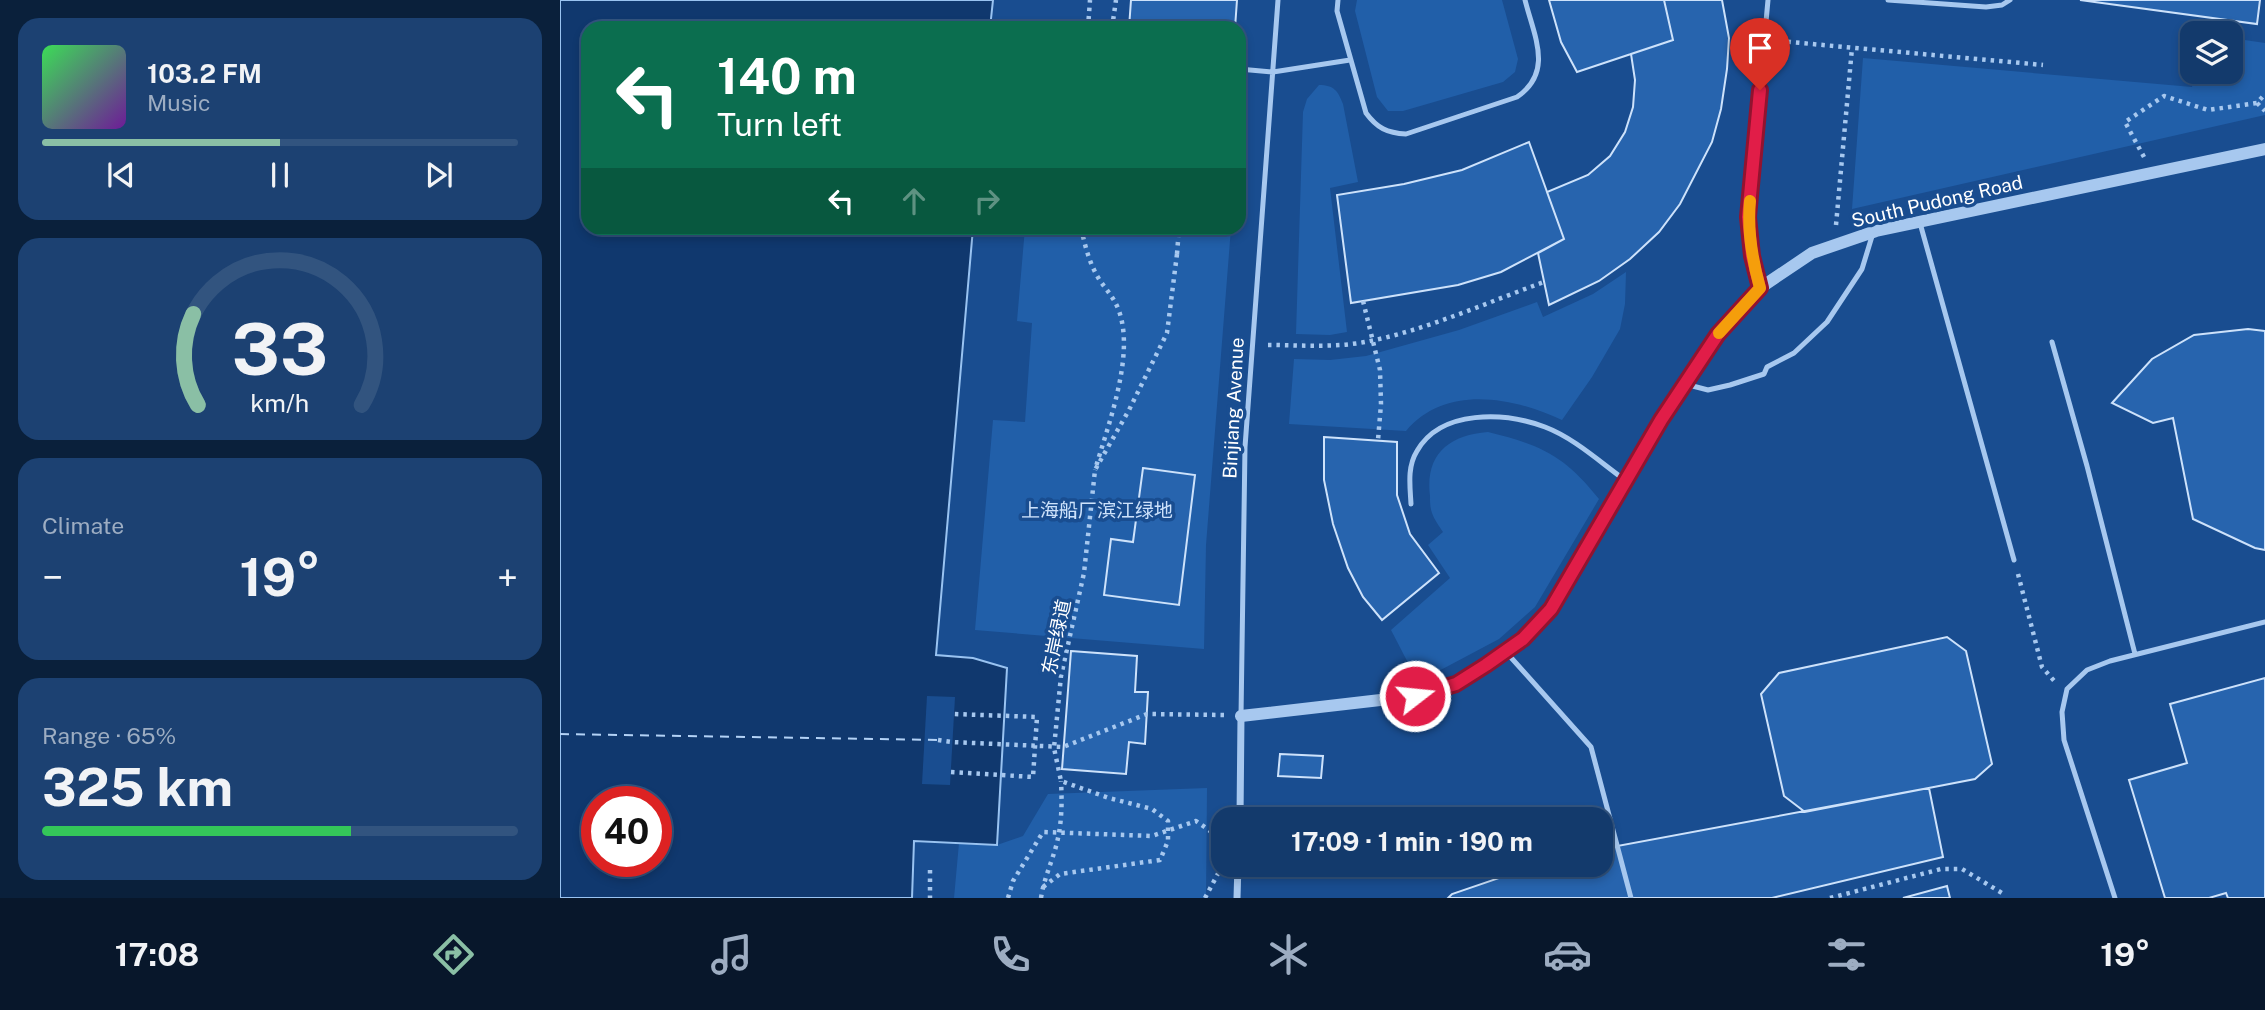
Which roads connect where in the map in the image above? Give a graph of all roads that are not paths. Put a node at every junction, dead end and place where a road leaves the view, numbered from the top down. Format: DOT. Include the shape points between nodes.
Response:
graph roads {
  1 [pos="1279,0"];
  2 [pos="1338,0"];
  3 [pos="1525,0"];
  4 [pos="1768,0"];
  5 [pos="1888,0"];
  6 [pos="2010,0"];
  7 [pos="1350,60"];
  8 [pos="1246,70"];
  9 [pos="1273,72"];
  10 [pos="2265,149"];
  11 [pos="1919,222"];
  12 [pos="1873,233"];
  13 [pos="1760,288"];
  14 [pos="2052,342"];
  15 [pos="1685,384"];
  16 [pos="1625,480"];
  17 [pos="1411,504"];
  18 [pos="2014,560"];
  19 [pos="2265,622"];
  20 [pos="1505,651"];
  21 [pos="2135,654"];
  22 [pos="1241,716"];
  23 [pos="1240,807"];
  24 [pos="1238,877"];
  25 [pos="1237,898"];
  26 [pos="1631,898"];
  27 [pos="2115,898"];
  1 -- 9 [label="lane, Binjiang Avenue"];
  2 -- 7 [label="lane"];
  3 -- 7 [label="lane" via="1539,71 1535,82 1517,97 1406,134 1393,134 1374,124 1366,113"];
  4 -- 13 [label="lane" via="1748,217"];
  5 -- 6 [label="lane" via="1986,8"];
  7 -- 9 [label="lane"];
  8 -- 9 [label="lane"];
  9 -- 22 [label="lane, Binjiang Avenue" via="1245,447"];
  10 -- 11 [label="street, South Pudong Road"];
  11 -- 12 [label="street, South Pudong Road"];
  11 -- 18 [label="lane"];
  12 -- 13 [label="street, South Pudong Road" via="1812,253"];
  12 -- 15 [label="lane" via="1862,269 1827,322 1794,353 1767,367 1764,374 1730,386 1708,390"];
  13 -- 15 [label="street, South Pudong Road" via="1718,334"];
  14 -- 21 [label="lane"];
  15 -- 16 [label="street, South Pudong Road"];
  16 -- 17 [label="lane" via="1546,427 1519,419 1477,418 1451,422 1430,435 1416,452 1410,474"];
  16 -- 20 [label="street, South Pudong Road" via="1551,609"];
  19 -- 21 [label="lane"];
  20 -- 22 [label="street, South Pudong Road" via="1456,684 1415,696"];
  20 -- 26 [label="lane" via="1591,747"];
  21 -- 27 [label="lane" via="2087,670 2067,689 2062,712 2064,740"];
  22 -- 23 [label="street, Binjiang Avenue"];
  24 -- 25 [label="street"];
}
